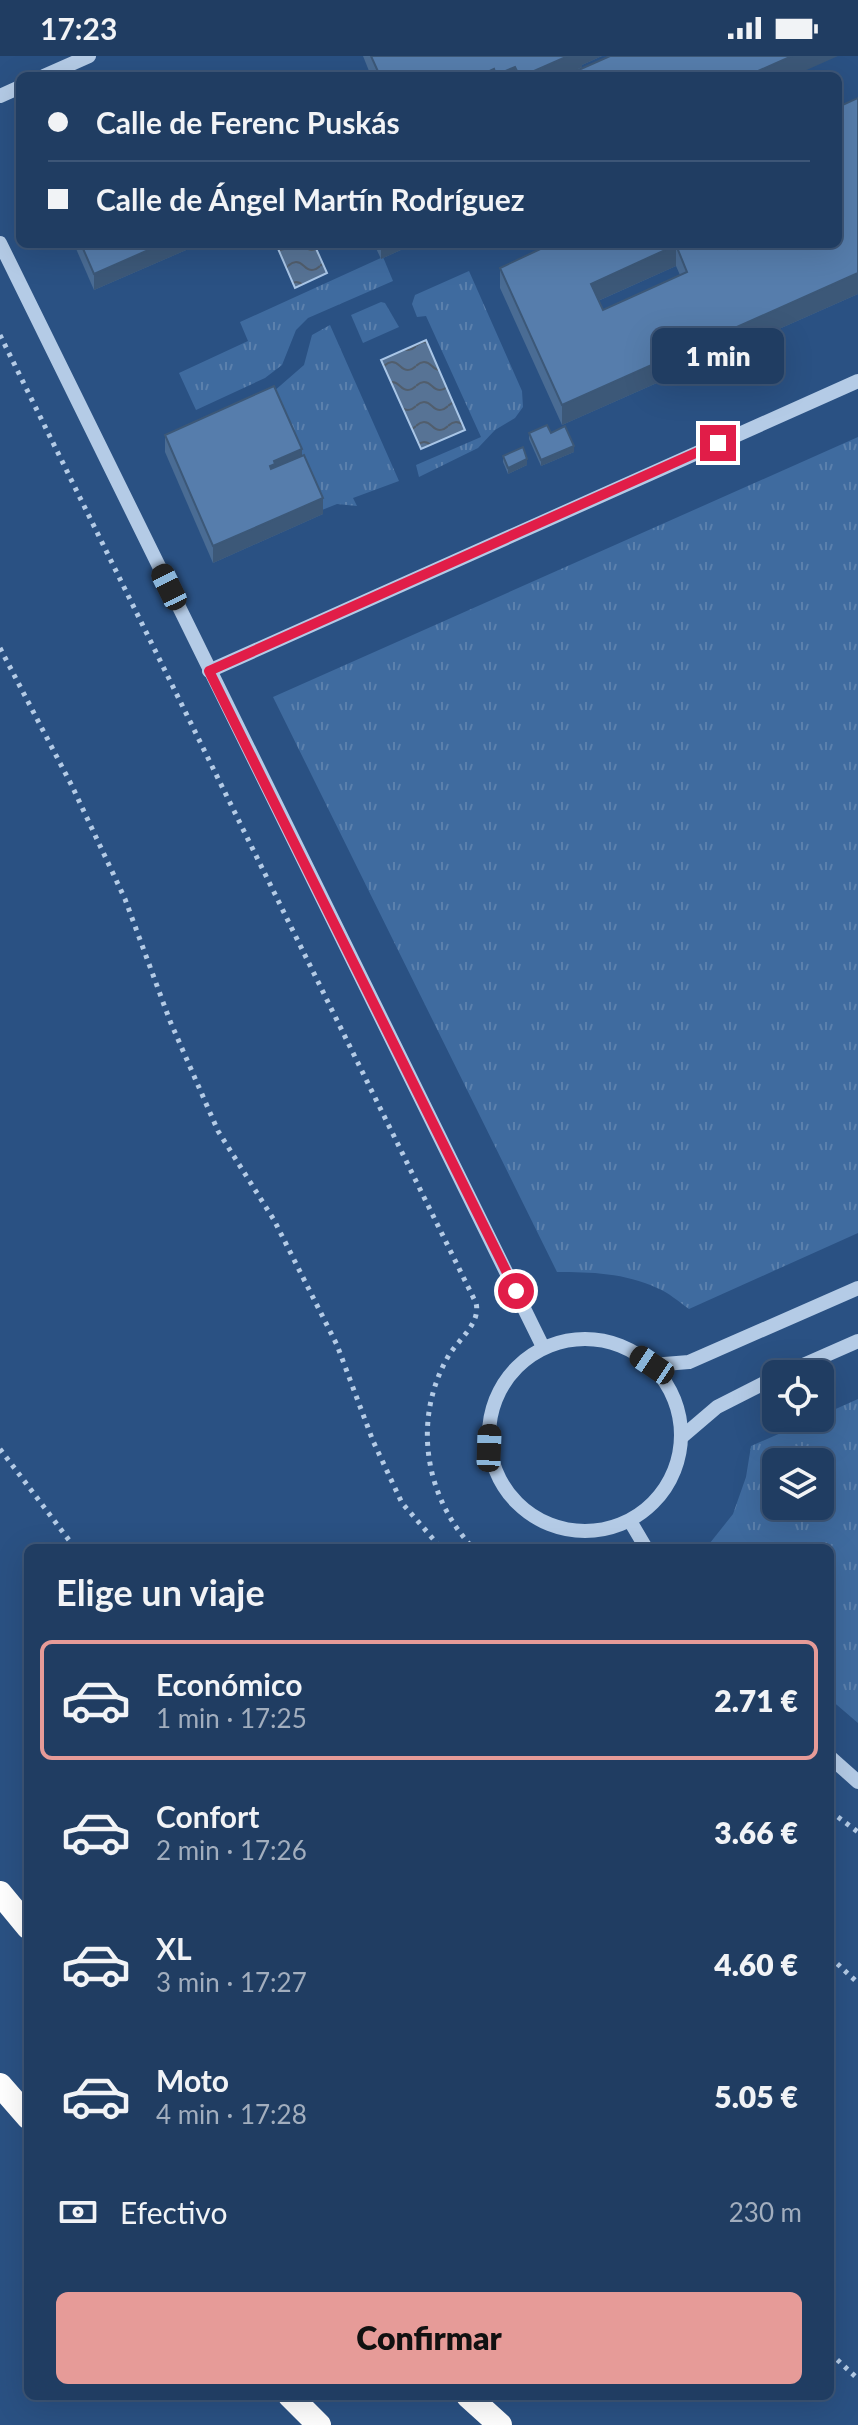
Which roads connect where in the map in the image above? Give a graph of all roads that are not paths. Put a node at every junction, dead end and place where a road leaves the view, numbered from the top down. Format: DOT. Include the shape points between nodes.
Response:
graph roads {
  1 [pos="89,56"];
  2 [pos="53,72"];
  3 [pos="0,243"];
  4 [pos="858,381"];
  5 [pos="209,671"];
  6 [pos="858,1288"];
  7 [pos="858,1341"];
  8 [pos="543,1347"];
  9 [pos="815,1360"];
  10 [pos="652,1365"];
  11 [pos="762,1384"];
  12 [pos="683,1436"];
  13 [pos="630,1521"];
  14 [pos="644,1544"];
  15 [pos="834,1761"];
  16 [pos="858,1782"];
  17 [pos="0,1893"];
  18 [pos="24,1922"];
  19 [pos="0,2085"];
  20 [pos="24,2112"];
  21 [pos="294,2400"];
  22 [pos="472,2400"];
  23 [pos="319,2425"];
  24 [pos="500,2425"];
  1 -- 2 [label="street"];
  3 -- 5 [label="street"];
  4 -- 5 [label="street"];
  5 -- 8 [label="street"];
  6 -- 10 [label="street" via="689,1362"];
  7 -- 9 [label="street"];
  8 -- 10 [label="street" via="571,1338 600,1339 628,1348"];
  8 -- 13 [label="street" via="518,1364 499,1389 489,1417 489,1448 497,1477 515,1502 554,1526 600,1531"];
  10 -- 12 [label="street" via="679,1410"];
  11 -- 12 [label="street" via="717,1407"];
  12 -- 13 [label="street" via="668,1486"];
  13 -- 14 [label="street"];
  15 -- 16 [label="street"];
  17 -- 18 [label="highway"];
  19 -- 20 [label="highway"];
  21 -- 23 [label="highway"];
  22 -- 24 [label="highway"];
}
